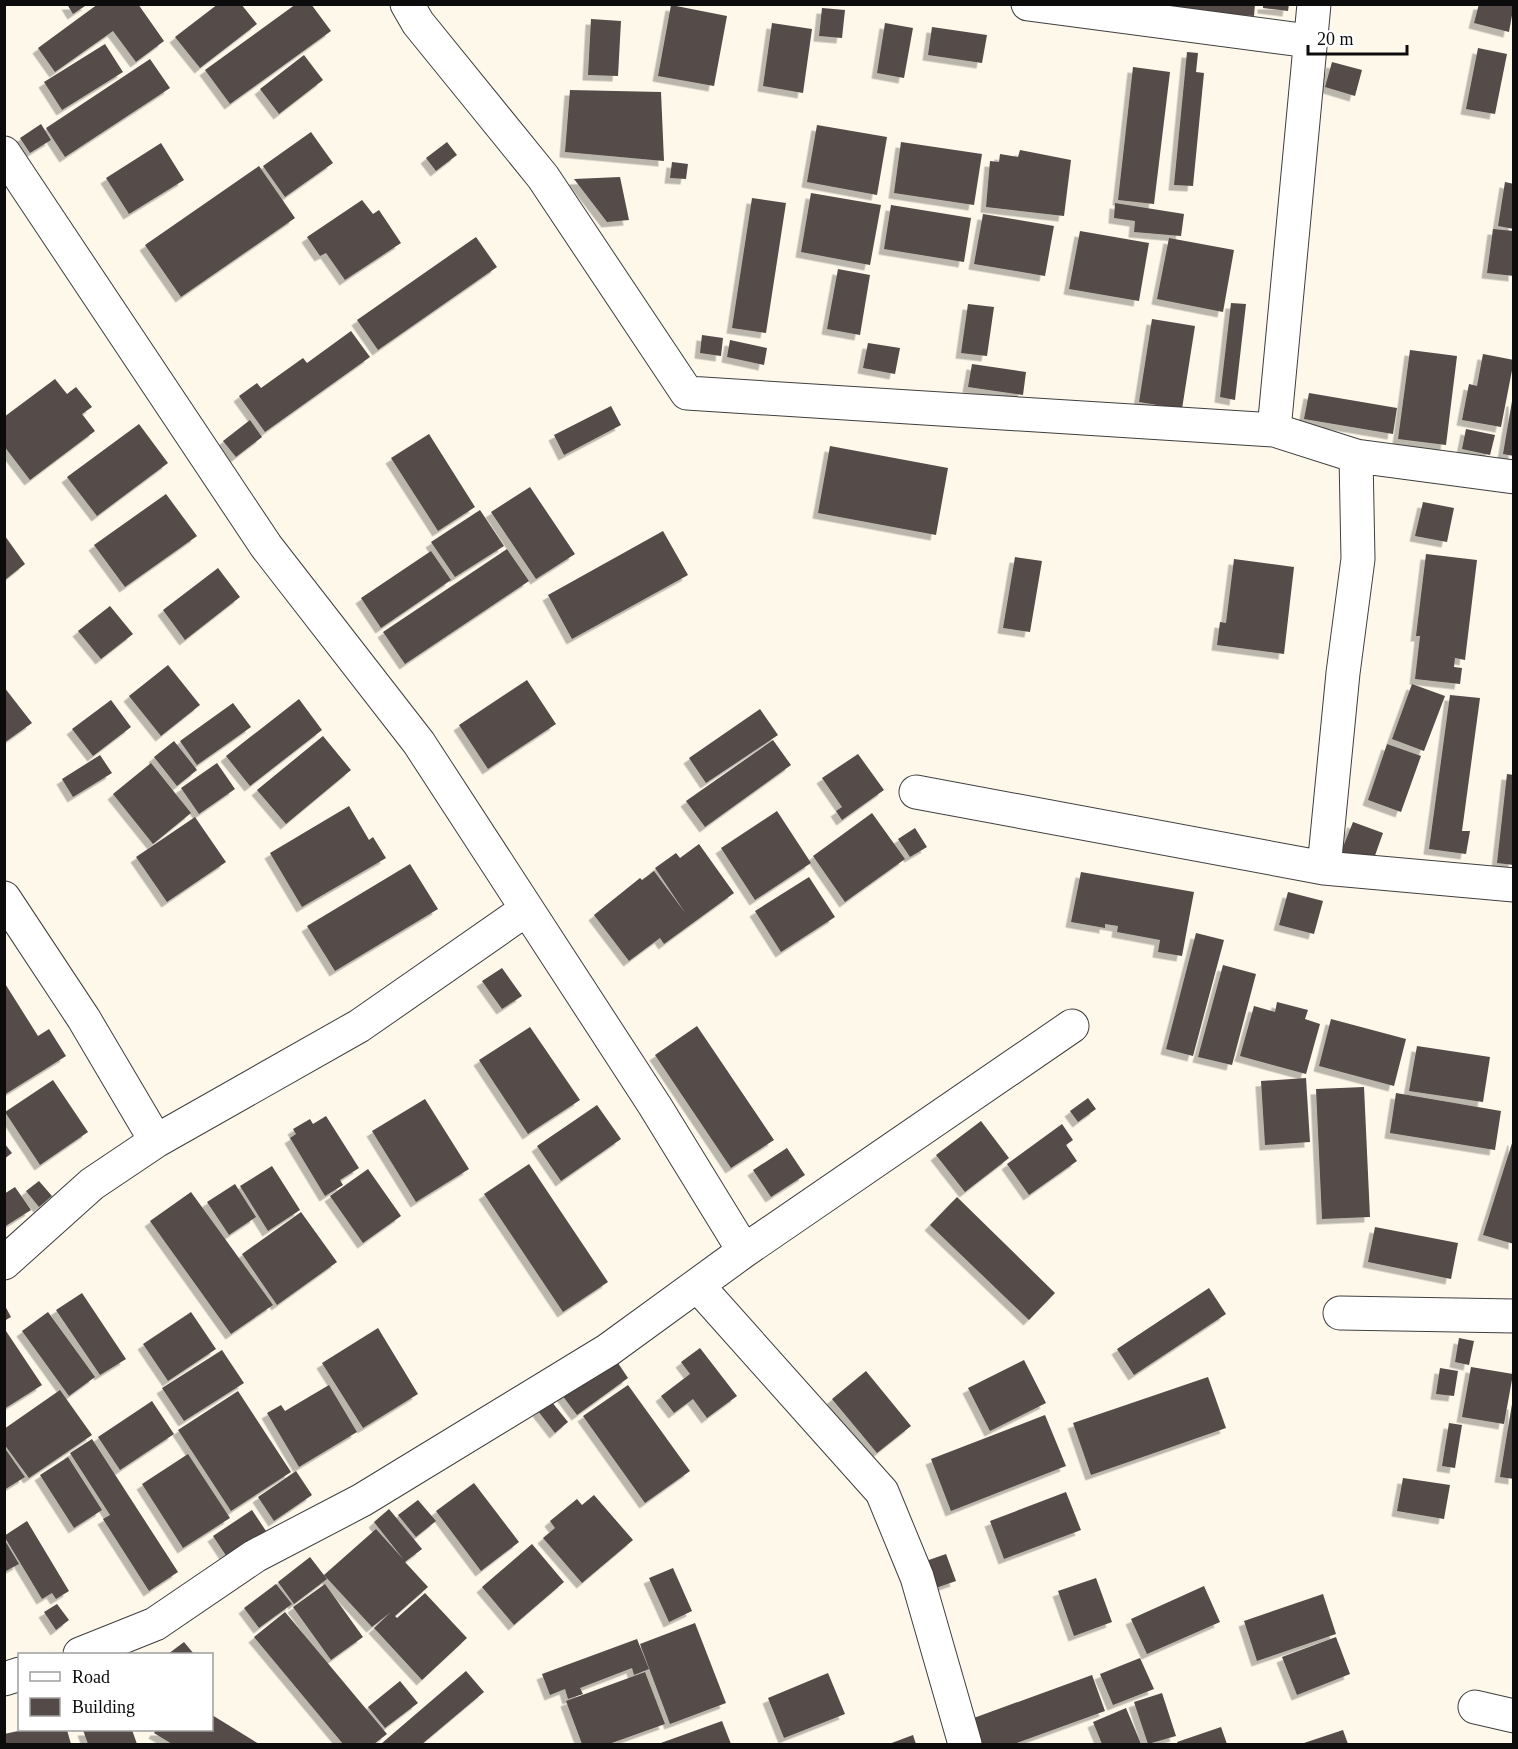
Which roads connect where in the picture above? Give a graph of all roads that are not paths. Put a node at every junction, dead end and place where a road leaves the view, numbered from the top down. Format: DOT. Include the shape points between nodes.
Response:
graph roads {
  1 [pos="407,4"];
  2 [pos="1028,4"];
  3 [pos="1314,4"];
  4 [pos="1309,40"];
  5 [pos="4,153"];
  6 [pos="1274,430"];
  7 [pos="1356,456"];
  8 [pos="1514,477"];
  9 [pos="916,792"];
  10 [pos="1324,868"];
  11 [pos="1514,885"];
  12 [pos="4,898"];
  13 [pos="527,909"];
  14 [pos="1072,1026"];
  15 [pos="156,1141"];
  16 [pos="744,1251"];
  17 [pos="4,1263"];
  18 [pos="698,1286"];
  19 [pos="1340,1312"];
  20 [pos="1514,1316"];
  21 [pos="82,1653"];
  22 [pos="1475,1707"];
  23 [pos="1514,1716"];
  24 [pos="965,1744"];
  1 -- 6 [label="street" via="418,23 543,177 687,393"];
  2 -- 4 [label="street"];
  3 -- 4 [label="street"];
  4 -- 6 [label="street"];
  5 -- 13 [label="street" via="266,546 419,743"];
  6 -- 7 [label="street"];
  7 -- 8 [label="street"];
  7 -- 10 [label="street" via="1358,559"];
  9 -- 10 [label="street"];
  10 -- 11 [label="street"];
  12 -- 15 [label="street" via="84,1019"];
  13 -- 15 [label="street" via="359,1026"];
  13 -- 16 [label="street"];
  14 -- 16 [label="street"];
  15 -- 17 [label="street" via="92,1184"];
  16 -- 18 [label="street"];
  18 -- 21 [label="street" via="608,1350 362,1500 255,1556 155,1624"];
  18 -- 24 [label="street" via="882,1492 917,1577"];
  19 -- 20 [label="street"];
  22 -- 23 [label="street"];
}
